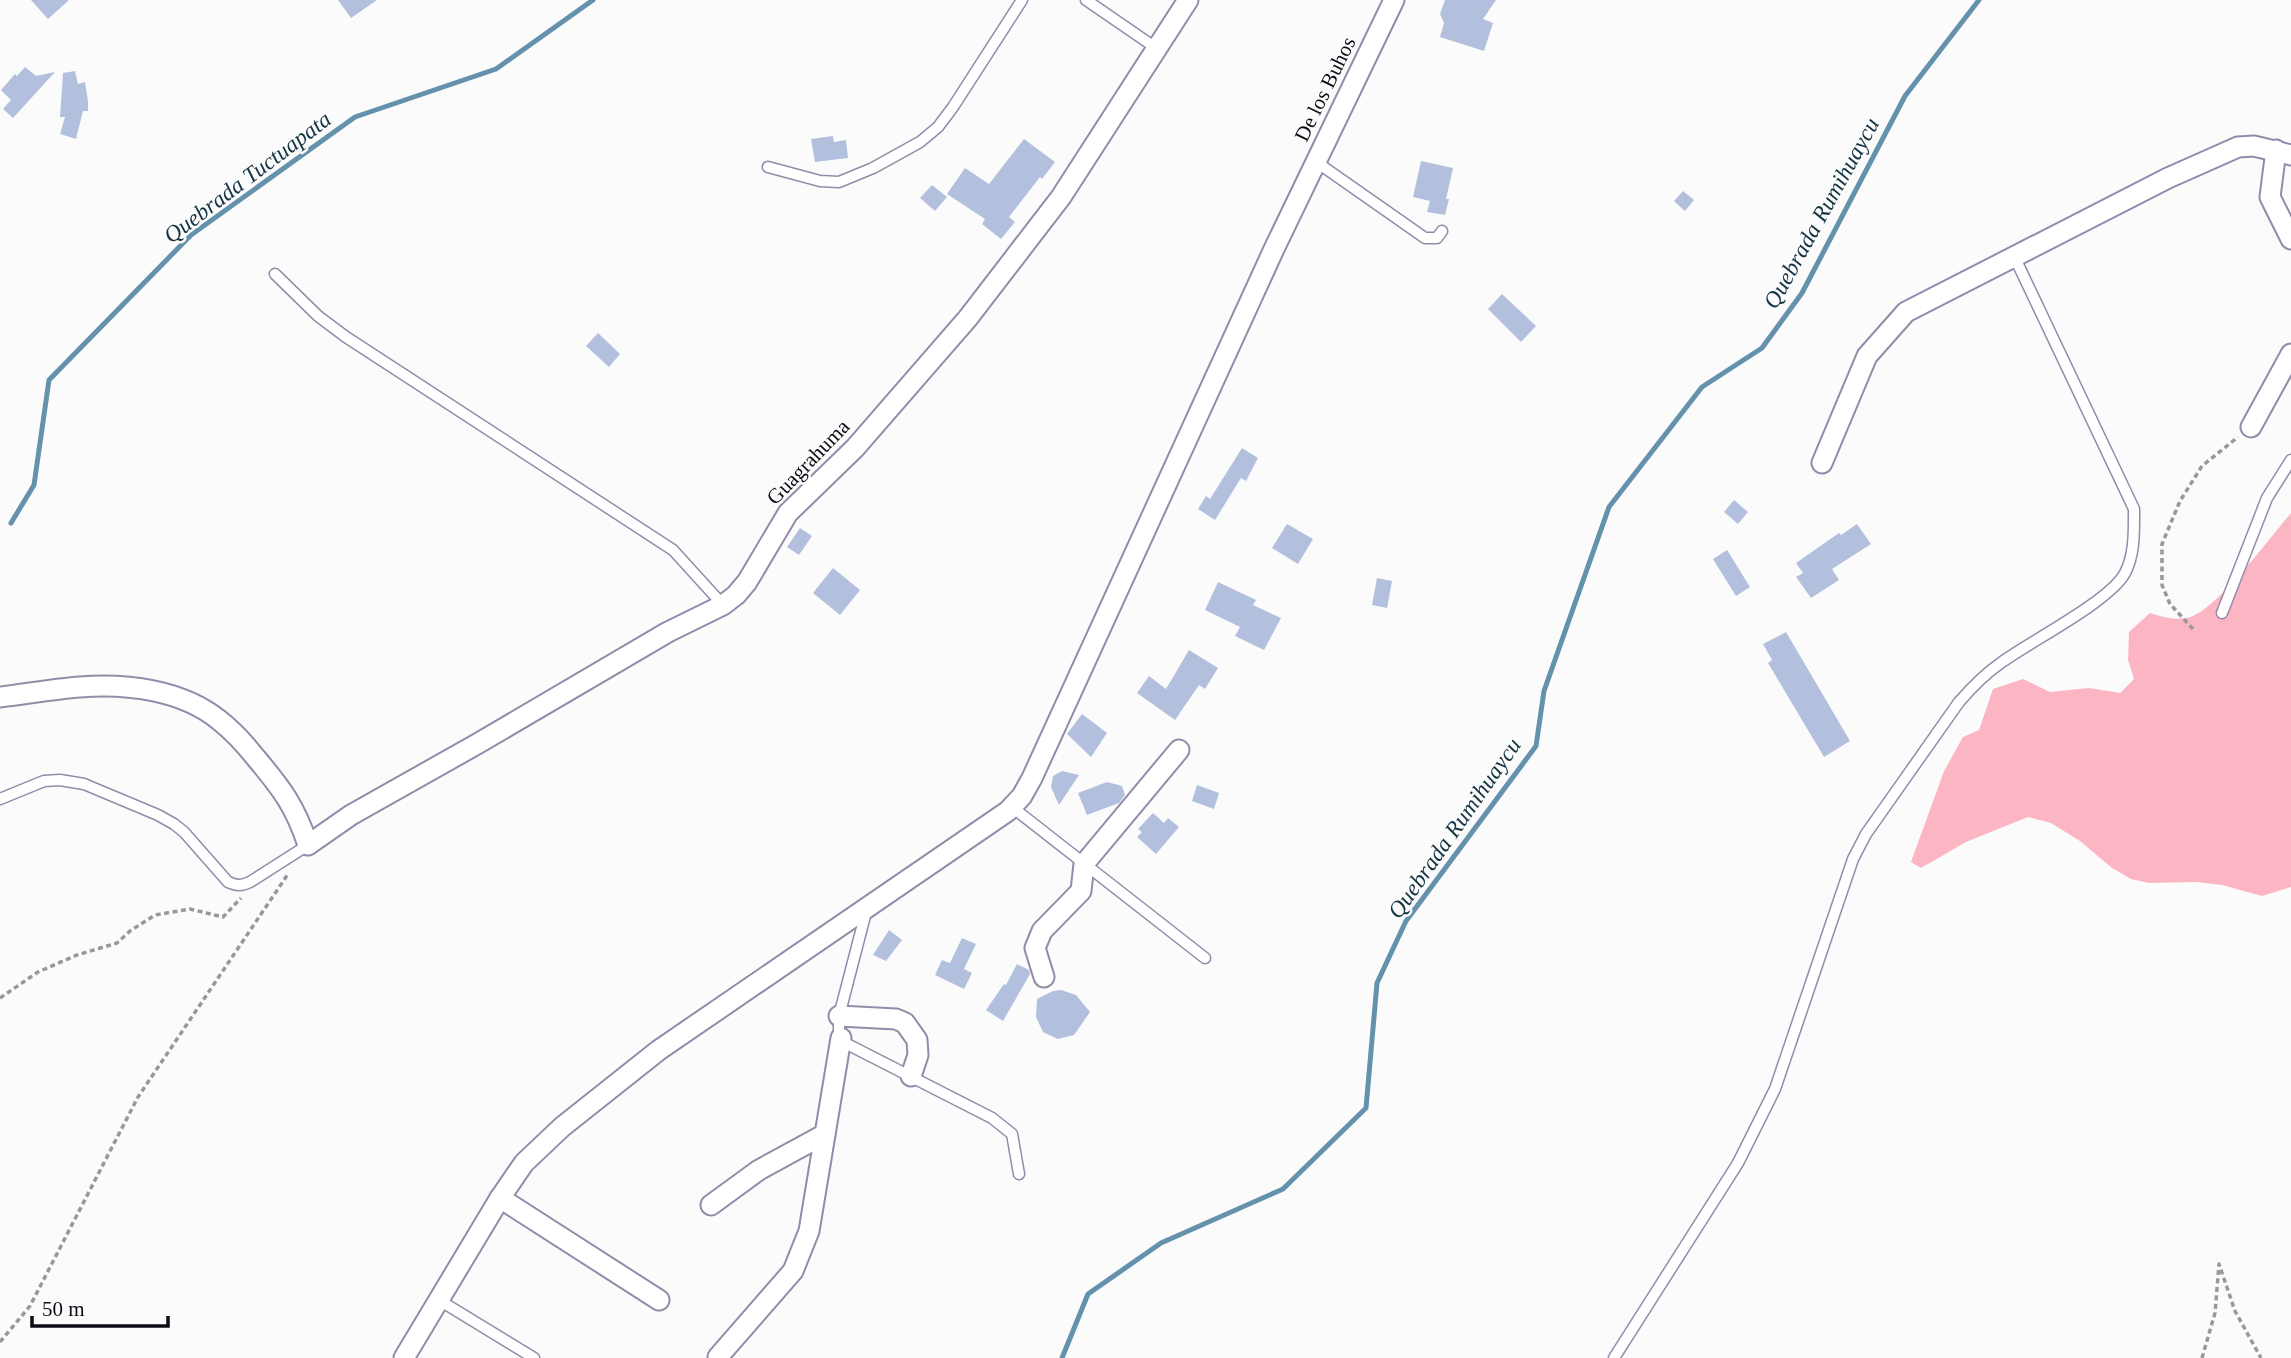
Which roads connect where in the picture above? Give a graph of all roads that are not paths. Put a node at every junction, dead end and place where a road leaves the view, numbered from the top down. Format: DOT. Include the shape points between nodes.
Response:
graph roads {
  1 [pos="1022,0"];
  2 [pos="1086,0"];
  3 [pos="1188,0"];
  4 [pos="1395,0"];
  5 [pos="1156,48"];
  6 [pos="2284,153"];
  7 [pos="1315,160"];
  8 [pos="768,167"];
  9 [pos="1442,231"];
  10 [pos="2291,239"];
  11 [pos="2014,256"];
  12 [pos="275,274"];
  13 [pos="2291,354"];
  14 [pos="2251,427"];
  15 [pos="2291,460"];
  16 [pos="1822,463"];
  17 [pos="723,605"];
  18 [pos="2222,613"];
  19 [pos="0,697"];
  20 [pos="1179,750"];
  21 [pos="0,799"];
  22 [pos="1012,807"];
  23 [pos="308,845"];
  24 [pos="1084,864"];
  25 [pos="867,908"];
  26 [pos="1205,958"];
  27 [pos="1044,977"];
  28 [pos="839,1016"];
  29 [pos="841,1038"];
  30 [pos="911,1076"];
  31 [pos="825,1134"];
  32 [pos="1018,1174"];
  33 [pos="500,1198"];
  34 [pos="711,1205"];
  35 [pos="439,1300"];
  36 [pos="659,1300"];
  37 [pos="718,1357"];
  38 [pos="404,1358"];
  39 [pos="534,1358"];
  40 [pos="1614,1358"];
  1 -- 8 [label="lane" via="953,107 920,142 839,182"];
  2 -- 5 [label="lane"];
  3 -- 5 [label="street, Guagrahuma"];
  4 -- 7 [label="street, De los Buhos"];
  5 -- 17 [label="street, Guagrahuma" via="1061,197 1001,276 855,448 788,513 747,582"];
  6 -- 10 [label="street" via="2270,197"];
  6 -- 11 [label="street" via="2238,147"];
  7 -- 9 [label="lane" via="1425,238 1437,238"];
  7 -- 22 [label="street, De los Buhos" via="1032,778"];
  11 -- 16 [label="street" via="1906,312 1867,356"];
  11 -- 40 [label="lane" via="2134,509 2134,535 2124,575 2105,595 2001,662 1974,685 1867,834 1853,859 1759,1122 1738,1163"];
  12 -- 17 [label="lane" via="346,337 673,550"];
  13 -- 14 [label="street"];
  15 -- 18 [label="lane" via="2267,498"];
  17 -- 23 [label="street, Guagrahuma" via="668,632 351,815"];
  19 -- 23 [label="street" via="80,687 130,687 194,705 242,741 285,793"];
  20 -- 24 [label="street"];
  21 -- 23 [label="lane" via="44,781 84,784 174,824 235,885 250,882"];
  22 -- 24 [label="lane"];
  22 -- 25 [label="street"];
  24 -- 26 [label="lane"];
  24 -- 27 [label="street" via="1081,891 1042,931 1035,947"];
  25 -- 28 [label="lane"];
  25 -- 33 [label="street" via="659,1050 552,1136 524,1163"];
  28 -- 29 [label="lane"];
  28 -- 30 [label="street" via="905,1023 917,1040"];
  29 -- 30 [label="lane"];
  29 -- 31 [label="street"];
  30 -- 32 [label="lane" via="992,1118 1012,1134"];
  31 -- 34 [label="street" via="759,1170"];
  31 -- 37 [label="street" via="808,1231 793,1271"];
  33 -- 35 [label="street"];
  33 -- 36 [label="street"];
  35 -- 38 [label="street"];
  35 -- 39 [label="lane"];
}
